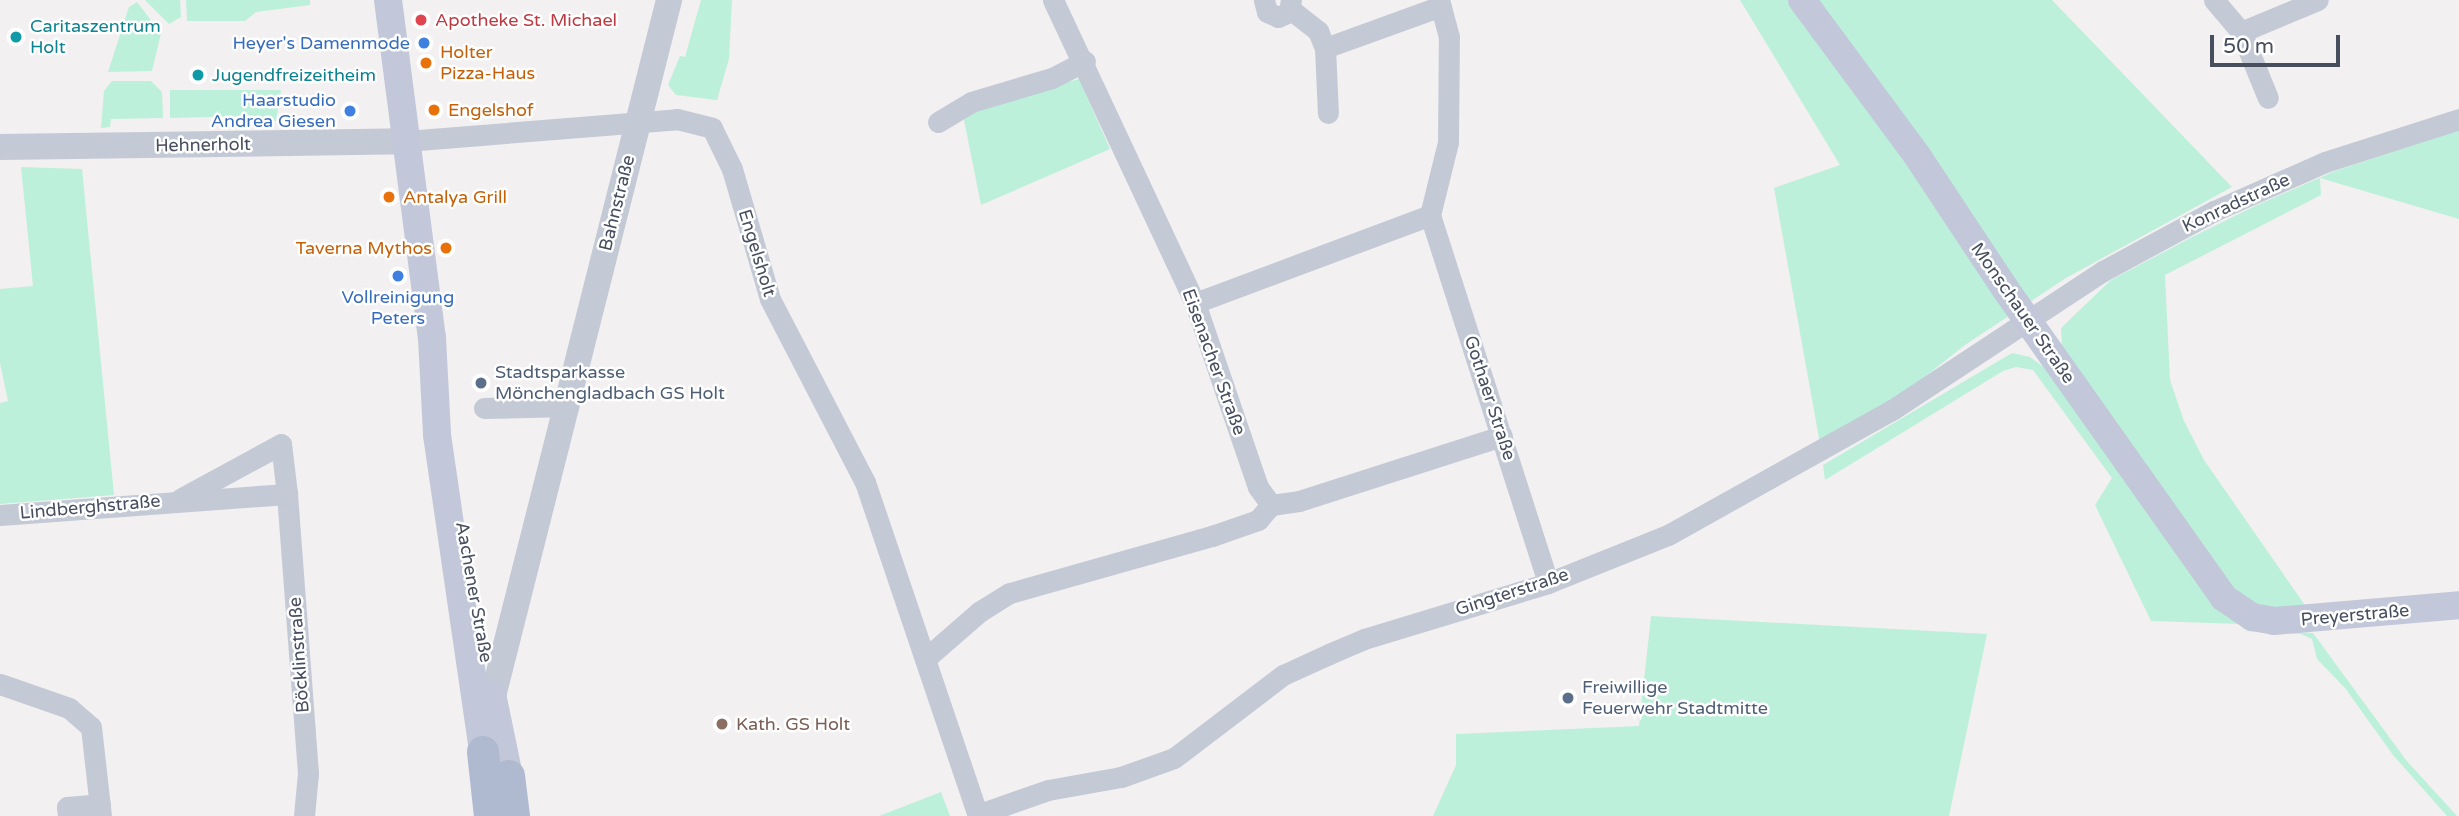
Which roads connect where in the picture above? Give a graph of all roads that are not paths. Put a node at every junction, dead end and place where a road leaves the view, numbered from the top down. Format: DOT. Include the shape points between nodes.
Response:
graph roads {
  1 [pos="387,0"];
  2 [pos="669,0"];
  3 [pos="1053,0"];
  4 [pos="1264,0"];
  5 [pos="1802,0"];
  6 [pos="2214,0"];
  7 [pos="2318,0"];
  8 [pos="1440,3"];
  9 [pos="1290,4"];
  10 [pos="2241,32"];
  11 [pos="1325,48"];
  12 [pos="1085,61"];
  13 [pos="2268,98"];
  14 [pos="1328,113"];
  15 [pos="2459,119"];
  16 [pos="938,122"];
  17 [pos="635,126"];
  18 [pos="406,141"];
  19 [pos="0,148"];
  20 [pos="1430,215"];
  21 [pos="1195,303"];
  22 [pos="2027,319"];
  23 [pos="435,368"];
  24 [pos="568,406"];
  25 [pos="484,408"];
  26 [pos="1502,436"];
  27 [pos="287,494"];
  28 [pos="180,499"];
  29 [pos="1271,505"];
  30 [pos="0,515"];
  31 [pos="1548,583"];
  32 [pos="2459,605"];
  33 [pos="2252,617"];
  34 [pos="508,648"];
  35 [pos="925,659"];
  36 [pos="0,684"];
  37 [pos="492,694"];
  38 [pos="482,752"];
  39 [pos="509,776"];
  40 [pos="101,810"];
  41 [pos="978,815"];
  42 [pos="68,816"];
  43 [pos="304,816"];
  44 [pos="490,816"];
  45 [pos="514,816"];
  1 -- 18 [label="main road, Aachener Straße"];
  2 -- 17 [label="street, Bahnstraße"];
  3 -- 12 [label="street, Eisenacher Straße"];
  4 -- 9 [label="street" via="1272,16 1284,16"];
  5 -- 22 [label="main road, Monschauer Straße" via="1918,157"];
  6 -- 10 [label="street"];
  7 -- 10 [label="street"];
  8 -- 11 [label="street"];
  8 -- 20 [label="street" via="1450,37 1448,142"];
  9 -- 11 [label="street" via="1318,31"];
  10 -- 13 [label="street"];
  11 -- 14 [label="street"];
  12 -- 16 [label="street" via="1052,78 971,102"];
  12 -- 21 [label="street, Eisenacher Straße"];
  15 -- 22 [label="street, Konradstraße" via="2325,162 2214,211"];
  17 -- 18 [label="street, Engelsholt"];
  17 -- 24 [label="street, Bahnstraße"];
  17 -- 35 [label="street, Engelsholt" via="677,119 712,128 724,144 770,299 865,482"];
  18 -- 19 [label="street, Hehnerholt"];
  18 -- 23 [label="main road, Aachener Straße"];
  20 -- 21 [label="street"];
  20 -- 26 [label="street, Gothaer Straße"];
  21 -- 29 [label="street, Eisenacher Straße" via="1258,487"];
  22 -- 31 [label="street, Gingterstraße" via="1892,410 1752,492 1668,535"];
  22 -- 33 [label="main road, Monschauer Straße" via="2216,590"];
  23 -- 37 [label="main road, Aachener Straße" via="447,408 467,563"];
  23 -- 38 [label="main road, Aachener Straße" via="437,435"];
  24 -- 25 [label="street"];
  24 -- 34 [label="street, Bahnstraße"];
  26 -- 29 [label="street" via="1299,502"];
  26 -- 31 [label="street, Gothaer Straße"];
  27 -- 28 [label="street, Lindberghstraße"];
  27 -- 28 [label="street, Lindberghstraße" via="281,444"];
  27 -- 43 [label="street, Böcklinstraße" via="308,773"];
  28 -- 30 [label="street, Lindberghstraße"];
  29 -- 35 [label="street" via="1258,520 1235,528 1010,593 979,612"];
  31 -- 41 [label="street, Gingterstraße" via="1364,639 1283,675 1210,735 1174,758 1121,778 1048,790"];
  32 -- 33 [label="main road, Preyerstraße" via="2309,620"];
  34 -- 37 [label="street, Bahnstraße"];
  34 -- 39 [label="street, Bahnstraße"];
  35 -- 41 [label="street, Engelsholt"];
  36 -- 40 [label="street" via="69,708 92,727"];
  37 -- 38 [label="street, Bahnstraße"];
  37 -- 39 [label="main road, Aachener Straße"];
  38 -- 44 [label="main road, Aachener Straße"];
  39 -- 45 [label="main road, Aachener Straße"];
  40 -- 42 [label="street" via="67,807"];
}
